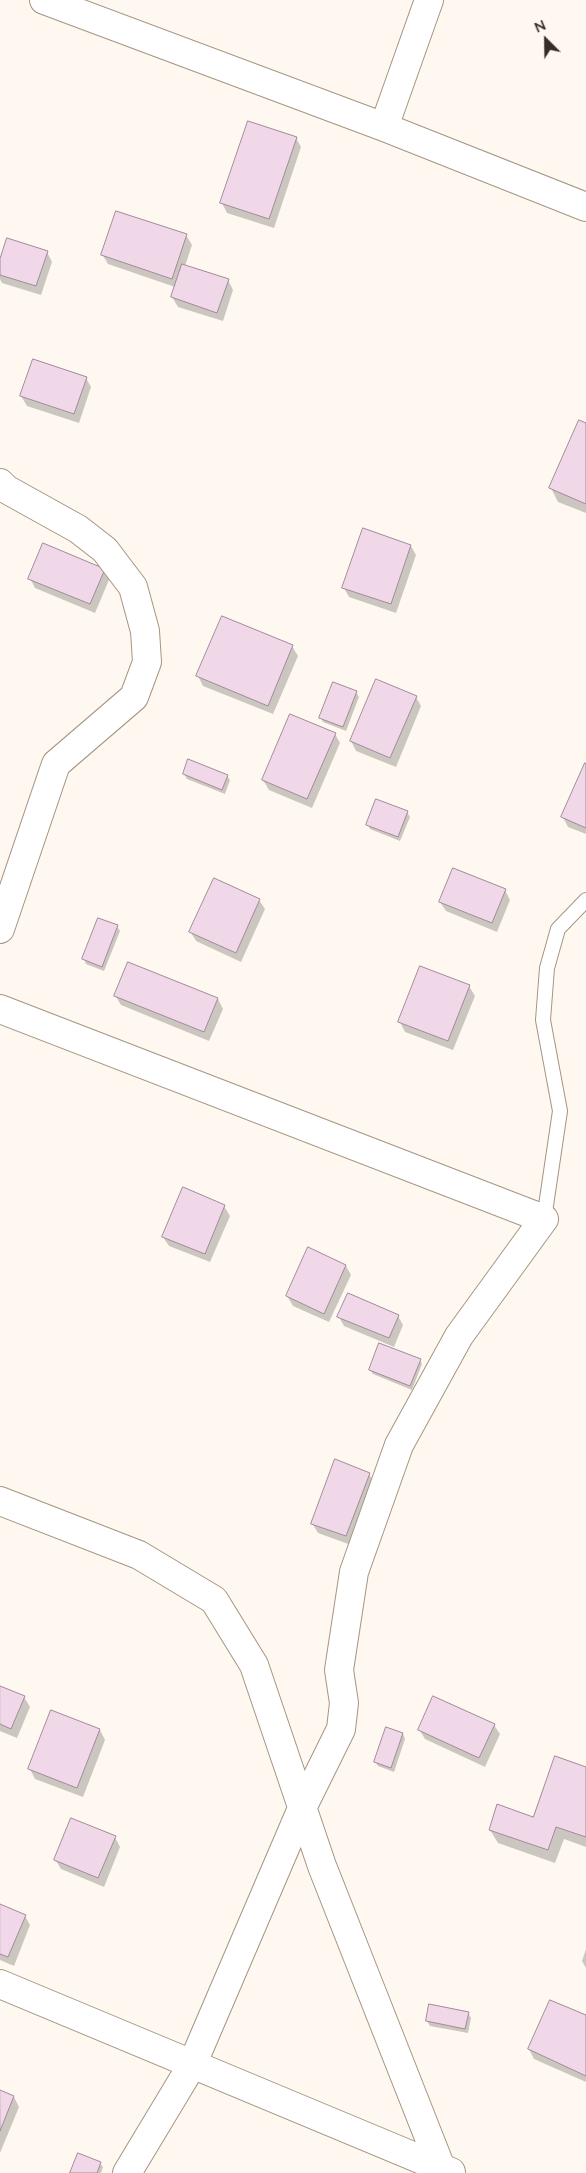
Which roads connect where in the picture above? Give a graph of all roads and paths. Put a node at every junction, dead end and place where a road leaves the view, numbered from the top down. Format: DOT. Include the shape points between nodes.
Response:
graph roads {
  1 [pos="44,0"];
  2 [pos="429,0"];
  3 [pos="384,127"];
  4 [pos="586,207"];
  5 [pos="0,483"];
  6 [pos="586,900"];
  7 [pos="0,929"];
  8 [pos="0,1009"];
  9 [pos="544,1219"];
  10 [pos="0,1501"];
  11 [pos="303,1806"];
  12 [pos="0,1984"];
  13 [pos="192,2065"];
  14 [pos="447,2171"];
  15 [pos="127,2173"];
  1 -- 3 [label="street"];
  2 -- 3 [label="street"];
  3 -- 4 [label="street"];
  5 -- 7 [label="street" via="78,529 105,550 133,587 145,631 147,662 134,697 56,764"];
  6 -- 9 [label="lane" via="558,929 547,968 543,1020 560,1111"];
  8 -- 9 [label="street"];
  9 -- 11 [label="street" via="459,1336 399,1446 354,1572 339,1670 344,1703 341,1729"];
  10 -- 11 [label="street" via="139,1555 214,1600 254,1665"];
  11 -- 13 [label="street"];
  11 -- 14 [label="street" via="322,1866"];
  12 -- 13 [label="street"];
  13 -- 14 [label="street"];
  13 -- 15 [label="street"];
}
